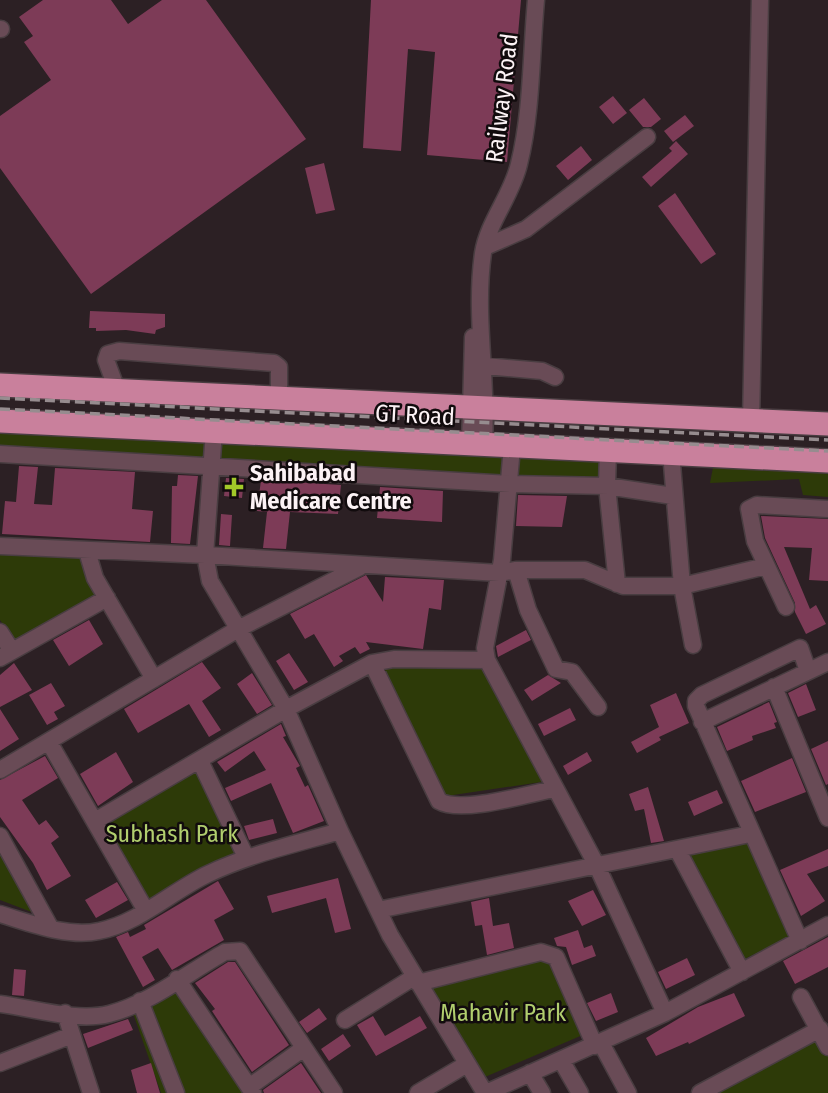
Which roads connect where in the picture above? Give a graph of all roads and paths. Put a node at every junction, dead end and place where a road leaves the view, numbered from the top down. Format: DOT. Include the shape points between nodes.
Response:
graph roads {
  1 [pos="536,0"];
  2 [pos="760,0"];
  3 [pos="647,137"];
  4 [pos="485,247"];
  5 [pos="479,322"];
  6 [pos="485,366"];
  7 [pos="555,377"];
  8 [pos="0,384"];
  9 [pos="117,390"];
  10 [pos="279,398"];
  11 [pos="479,407"];
  12 [pos="0,421"];
  13 [pos="751,421"];
  14 [pos="828,424"];
  15 [pos="214,431"];
  16 [pos="477,444"];
  17 [pos="512,447"];
  18 [pos="608,450"];
  19 [pos="671,452"];
  20 [pos="0,454"];
  21 [pos="828,461"];
  22 [pos="210,464"];
  23 [pos="510,484"];
  24 [pos="607,486"];
  25 [pos="673,496"];
  26 [pos="828,509"];
  27 [pos="0,546"];
  28 [pos="87,551"];
  29 [pos="205,555"];
  30 [pos="361,566"];
  31 [pos="766,566"];
  32 [pos="516,570"];
  33 [pos="499,573"];
  34 [pos="617,584"];
  35 [pos="682,586"];
  36 [pos="107,598"];
  37 [pos="786,607"];
  38 [pos="238,629"];
  39 [pos="0,632"];
  40 [pos="693,645"];
  41 [pos="6,654"];
  42 [pos="488,660"];
  43 [pos="828,662"];
  44 [pos="372,663"];
  45 [pos="808,671"];
  46 [pos="154,679"];
  47 [pos="774,687"];
  48 [pos="598,708"];
  49 [pos="286,709"];
  50 [pos="702,722"];
  51 [pos="49,742"];
  52 [pos="200,761"];
  53 [pos="0,770"];
  54 [pos="554,789"];
  55 [pos="828,818"];
  56 [pos="95,821"];
  57 [pos="340,831"];
  58 [pos="750,834"];
  59 [pos="0,836"];
  60 [pos="677,849"];
  61 [pos="246,857"];
  62 [pos="597,866"];
  63 [pos="377,910"];
  64 [pos="146,911"];
  65 [pos="0,914"];
  66 [pos="828,925"];
  67 [pos="50,928"];
  68 [pos="800,940"];
  69 [pos="742,972"];
  70 [pos="177,979"];
  71 [pos="416,980"];
  72 [pos="801,997"];
  73 [pos="140,1001"];
  74 [pos="0,1004"];
  75 [pos="65,1013"];
  76 [pos="665,1013"];
  77 [pos="345,1020"];
  78 [pos="820,1029"];
  79 [pos="72,1035"];
  80 [pos="598,1044"];
  81 [pos="828,1047"];
  82 [pos="304,1048"];
  83 [pos="561,1060"];
  84 [pos="0,1063"];
  85 [pos="467,1064"];
  86 [pos="530,1073"];
  87 [pos="251,1090"];
  88 [pos="91,1093"];
  89 [pos="176,1093"];
  90 [pos="334,1093"];
  91 [pos="418,1093"];
  92 [pos="486,1093"];
  93 [pos="542,1093"];
  94 [pos="580,1093"];
  95 [pos="628,1093"];
  96 [pos="700,1093"];
  1 -- 4 [label="street, Railway Road" via="519,165"];
  2 -- 13 [label="street"];
  3 -- 4 [label="street" via="526,229"];
  4 -- 5 [label="street, Railway Road"];
  5 -- 6 [label="street, Railway Road"];
  5 -- 11 [label="street, Railway Road" via="473,339"];
  6 -- 7 [label="street" via="542,371"];
  6 -- 11 [label="street, Railway Road"];
  8 -- 9 [label="highway, GT Road"];
  9 -- 10 [label="highway, GT Road"];
  9 -- 10 [label="street" via="106,356 119,351 274,363 279,367"];
  10 -- 11 [label="highway, GT Road"];
  11 -- 13 [label="highway, GT Road"];
  11 -- 16 [label="street, Railway Road"];
  12 -- 15 [label="highway, GT Road"];
  13 -- 14 [label="highway, GT Road"];
  15 -- 16 [label="highway, GT Road"];
  15 -- 22 [label="street"];
  16 -- 17 [label="highway, GT Road"];
  17 -- 18 [label="highway, GT Road"];
  17 -- 23 [label="street"];
  18 -- 19 [label="highway, GT Road"];
  18 -- 24 [label="street"];
  19 -- 21 [label="highway, GT Road"];
  19 -- 25 [label="street"];
  20 -- 22 [label="street"];
  22 -- 23 [label="street"];
  22 -- 29 [label="street"];
  23 -- 24 [label="street"];
  23 -- 33 [label="street"];
  24 -- 25 [label="street"];
  24 -- 34 [label="street"];
  25 -- 35 [label="street"];
  26 -- 31 [label="street" via="751,506 748,514"];
  27 -- 28 [label="street"];
  28 -- 29 [label="street"];
  28 -- 36 [label="street"];
  29 -- 30 [label="street"];
  29 -- 38 [label="street" via="210,581"];
  30 -- 33 [label="street"];
  30 -- 38 [label="street"];
  31 -- 35 [label="street"];
  31 -- 37 [label="street"];
  32 -- 33 [label="street"];
  32 -- 34 [label="street" via="585,570"];
  32 -- 48 [label="street" via="556,670 572,672"];
  33 -- 42 [label="street" via="485,648"];
  34 -- 35 [label="street"];
  35 -- 40 [label="street"];
  36 -- 41 [label="street"];
  36 -- 46 [label="street"];
  38 -- 46 [label="street"];
  38 -- 49 [label="street"];
  39 -- 41 [label="street"];
  42 -- 44 [label="street"];
  42 -- 54 [label="street"];
  43 -- 45 [label="street"];
  44 -- 49 [label="street"];
  44 -- 54 [label="street" via="439,801 465,805"];
  45 -- 47 [label="street"];
  45 -- 50 [label="street" via="800,648 699,698 696,706"];
  46 -- 51 [label="street"];
  47 -- 50 [label="street"];
  47 -- 55 [label="street"];
  49 -- 52 [label="street"];
  49 -- 57 [label="street"];
  50 -- 58 [label="street"];
  51 -- 53 [label="street"];
  51 -- 56 [label="street"];
  52 -- 56 [label="street"];
  52 -- 61 [label="street"];
  54 -- 62 [label="street"];
  56 -- 64 [label="street"];
  57 -- 61 [label="street"];
  57 -- 63 [label="street"];
  58 -- 60 [label="street"];
  58 -- 68 [label="street"];
  59 -- 67 [label="street"];
  60 -- 62 [label="street"];
  60 -- 69 [label="street"];
  61 -- 64 [label="street"];
  62 -- 63 [label="street"];
  62 -- 76 [label="street"];
  63 -- 71 [label="street"];
  64 -- 67 [label="street" via="98,931"];
  65 -- 67 [label="street"];
  66 -- 68 [label="street"];
  68 -- 69 [label="street"];
  69 -- 76 [label="street"];
  70 -- 73 [label="street"];
  70 -- 82 [label="street" via="225,952 240,951"];
  70 -- 87 [label="street"];
  71 -- 77 [label="street"];
  71 -- 80 [label="street" via="550,953"];
  71 -- 85 [label="street"];
  72 -- 78 [label="street"];
  73 -- 75 [label="street" via="107,1014"];
  73 -- 89 [label="street"];
  74 -- 75 [label="street"];
  75 -- 79 [label="street"];
  76 -- 80 [label="street"];
  78 -- 81 [label="street"];
  78 -- 96 [label="street"];
  79 -- 84 [label="street"];
  79 -- 88 [label="street"];
  80 -- 83 [label="street"];
  80 -- 95 [label="street"];
  82 -- 87 [label="street"];
  82 -- 90 [label="street"];
  83 -- 86 [label="street"];
  83 -- 94 [label="street"];
  85 -- 91 [label="street"];
  85 -- 92 [label="street"];
  86 -- 92 [label="street"];
  86 -- 93 [label="street"];
}
